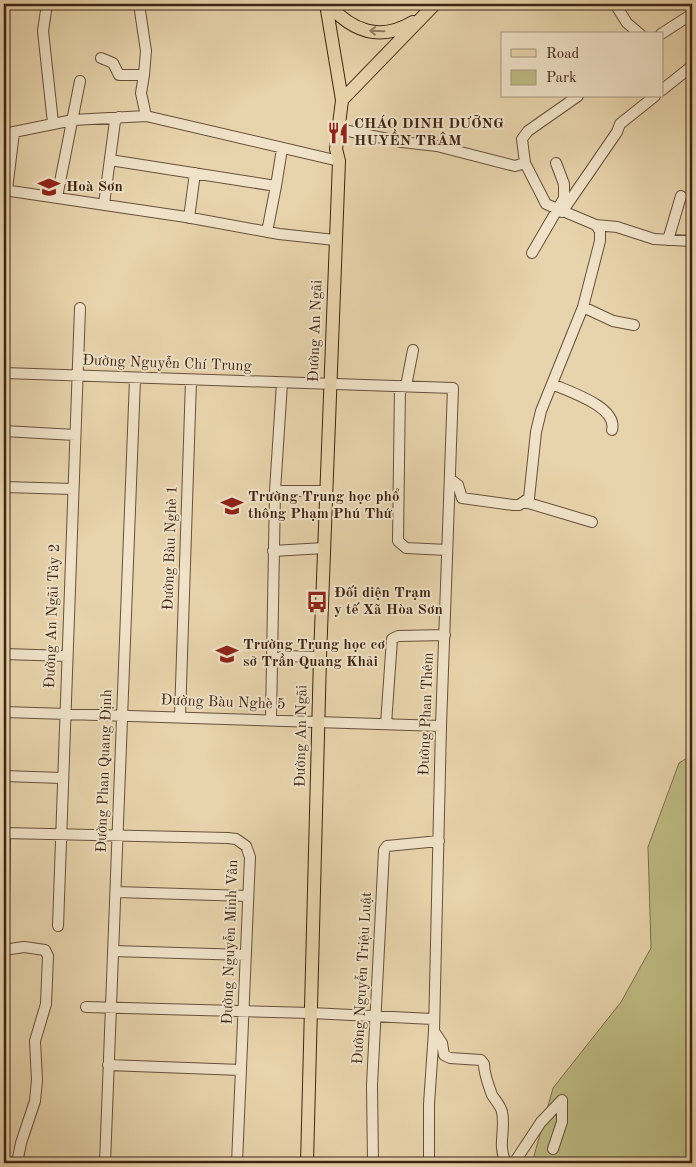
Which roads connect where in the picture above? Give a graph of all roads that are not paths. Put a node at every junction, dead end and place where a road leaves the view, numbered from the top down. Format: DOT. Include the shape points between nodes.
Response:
graph roads {
  1 [pos="48,4"];
  2 [pos="139,4"];
  3 [pos="328,4"];
  4 [pos="435,4"];
  5 [pos="616,4"];
  6 [pos="692,14"];
  7 [pos="422,18"];
  8 [pos="638,32"];
  9 [pos="664,32"];
  10 [pos="100,58"];
  11 [pos="692,66"];
  12 [pos="144,75"];
  13 [pos="80,81"];
  14 [pos="664,88"];
  15 [pos="575,98"];
  16 [pos="652,98"];
  17 [pos="342,100"];
  18 [pos="146,116"];
  19 [pos="119,117"];
  20 [pos="73,120"];
  21 [pos="53,123"];
  22 [pos="338,130"];
  23 [pos="9,133"];
  24 [pos="282,149"];
  25 [pos="110,160"];
  26 [pos="339,161"];
  27 [pos="525,163"];
  28 [pos="556,163"];
  29 [pos="196,174"];
  30 [pos="276,186"];
  31 [pos="5,190"];
  32 [pos="681,196"];
  33 [pos="57,197"];
  34 [pos="104,204"];
  35 [pos="560,211"];
  36 [pos="189,218"];
  37 [pos="596,225"];
  38 [pos="267,232"];
  39 [pos="335,240"];
  40 [pos="668,240"];
  41 [pos="692,241"];
  42 [pos="532,253"];
  43 [pos="583,307"];
  44 [pos="80,308"];
  45 [pos="634,326"];
  46 [pos="413,350"];
  47 [pos="4,374"];
  48 [pos="77,376"];
  49 [pos="135,379"];
  50 [pos="191,381"];
  51 [pos="282,383"];
  52 [pos="552,384"];
  53 [pos="330,385"];
  54 [pos="403,386"];
  55 [pos="612,430"];
  56 [pos="4,431"];
  57 [pos="75,435"];
  58 [pos="450,479"];
  59 [pos="4,487"];
  60 [pos="73,489"];
  61 [pos="275,490"];
  62 [pos="326,491"];
  63 [pos="449,498"];
  64 [pos="462,498"];
  65 [pos="525,502"];
  66 [pos="592,522"];
  67 [pos="324,548"];
  68 [pos="447,550"];
  69 [pos="273,551"];
  70 [pos="445,635"];
  71 [pos="4,654"];
  72 [pos="67,656"];
  73 [pos="320,657"];
  74 [pos="274,660"];
  75 [pos="4,712"];
  76 [pos="65,714"];
  77 [pos="122,716"];
  78 [pos="180,716"];
  79 [pos="271,719"];
  80 [pos="320,721"];
  81 [pos="386,724"];
  82 [pos="441,726"];
  83 [pos="4,776"];
  84 [pos="62,778"];
  85 [pos="5,833"];
  86 [pos="61,835"];
  87 [pos="118,836"];
  88 [pos="439,842"];
  89 [pos="116,892"];
  90 [pos="248,896"];
  91 [pos="4,902"];
  92 [pos="58,926"];
  93 [pos="4,950"];
  94 [pos="113,951"];
  95 [pos="246,955"];
  96 [pos="86,1007"];
  97 [pos="111,1008"];
  98 [pos="244,1011"];
  99 [pos="311,1013"];
  100 [pos="376,1015"];
  101 [pos="433,1019"];
  102 [pos="434,1031"];
  103 [pos="108,1065"];
  104 [pos="242,1070"];
  105 [pos="553,1149"];
  106 [pos="431,1161"];
  107 [pos="17,1163"];
  108 [pos="105,1163"];
  109 [pos="237,1163"];
  110 [pos="307,1163"];
  111 [pos="373,1163"];
  112 [pos="506,1163"];
  113 [pos="514,1163"];
  1 -- 21 [label="street" via="43,31"];
  2 -- 12 [label="street" via="146,62"];
  7 -- 3 [label="main road, one-way" via="392,31 365,31 344,21"];
  3 -- 17 [label="main road, Đường An Ngãi"];
  4 -- 7 [label="main road"];
  5 -- 8 [label="street" via="627,23"];
  6 -- 9 [label="street"];
  7 -- 17 [label="main road"];
  10 -- 12 [label="street" via="113,63 119,75"];
  11 -- 14 [label="street"];
  12 -- 18 [label="street" via="141,93"];
  13 -- 20 [label="street"];
  15 -- 27 [label="street" via="528,131 522,139"];
  16 -- 35 [label="street" via="620,124"];
  17 -- 22 [label="main road, Đường An Ngãi"];
  18 -- 19 [label="street"];
  18 -- 24 [label="street"];
  19 -- 20 [label="street"];
  19 -- 25 [label="street"];
  20 -- 21 [label="street"];
  20 -- 33 [label="street"];
  21 -- 23 [label="street"];
  22 -- 26 [label="main road, Đường An Ngãi" via="336,149"];
  22 -- 27 [label="street" via="437,146 515,166"];
  23 -- 31 [label="street"];
  24 -- 26 [label="street"];
  24 -- 30 [label="street"];
  25 -- 29 [label="street"];
  25 -- 34 [label="street"];
  26 -- 39 [label="main road, Đường An Ngãi"];
  27 -- 35 [label="street" via="546,204"];
  28 -- 35 [label="street" via="564,184"];
  29 -- 30 [label="street"];
  29 -- 36 [label="street"];
  30 -- 38 [label="street"];
  31 -- 33 [label="street"];
  32 -- 40 [label="street"];
  33 -- 34 [label="street"];
  34 -- 36 [label="street"];
  35 -- 37 [label="street"];
  35 -- 42 [label="street"];
  36 -- 38 [label="street"];
  37 -- 40 [label="street"];
  37 -- 43 [label="street" via="600,241"];
  38 -- 39 [label="street"];
  39 -- 53 [label="main road, Đường An Ngãi"];
  40 -- 41 [label="street"];
  43 -- 45 [label="street" via="613,321"];
  43 -- 52 [label="street"];
  44 -- 48 [label="street, Đường An Ngãi Tây 2"];
  46 -- 54 [label="street"];
  47 -- 48 [label="street, Đường Nguyễn Chí Trung"];
  48 -- 49 [label="street, Đường Nguyễn Chí Trung"];
  48 -- 57 [label="street, Đường An Ngãi Tây 2"];
  49 -- 50 [label="street, Đường Nguyễn Chí Trung"];
  49 -- 77 [label="street, Đường Phan Quang Định"];
  50 -- 51 [label="street, Đường Nguyễn Chí Trung"];
  50 -- 78 [label="street, Đường Bàu Nghè 1"];
  51 -- 53 [label="street, Đường Nguyễn Chí Trung"];
  51 -- 61 [label="street"];
  52 -- 55 [label="street" via="600,407 612,417"];
  52 -- 65 [label="street" via="536,432 531,489"];
  53 -- 54 [label="street, Đường Phan Thêm"];
  53 -- 62 [label="main road, Đường An Ngãi"];
  54 -- 58 [label="street, Đường Phan Thêm" via="453,388"];
  54 -- 68 [label="street" via="398,541 406,548"];
  56 -- 57 [label="street"];
  57 -- 60 [label="street, Đường An Ngãi Tây 2"];
  58 -- 63 [label="street, Đường Phan Thêm"];
  58 -- 64 [label="street" via="458,485"];
  59 -- 60 [label="street"];
  60 -- 72 [label="street, Đường An Ngãi Tây 2"];
  61 -- 62 [label="street"];
  61 -- 69 [label="street"];
  62 -- 67 [label="main road, Đường An Ngãi"];
  63 -- 64 [label="street"];
  63 -- 68 [label="street, Đường Phan Thêm"];
  64 -- 65 [label="street" via="513,505"];
  65 -- 66 [label="street"];
  67 -- 69 [label="street"];
  67 -- 73 [label="main road, Đường An Ngãi"];
  68 -- 70 [label="street, Đường Phan Thêm"];
  69 -- 74 [label="street"];
  70 -- 81 [label="street" via="398,636 392,639"];
  70 -- 82 [label="street, Đường Phan Thêm"];
  71 -- 72 [label="street"];
  72 -- 76 [label="street, Đường An Ngãi Tây 2"];
  73 -- 74 [label="street" via="284,656"];
  73 -- 80 [label="main road, Đường An Ngãi"];
  74 -- 79 [label="street"];
  75 -- 76 [label="street, Đường Bàu Nghè 5"];
  76 -- 77 [label="street, Đường Bàu Nghè 5"];
  76 -- 84 [label="street, Đường An Ngãi Tây 2"];
  77 -- 78 [label="street, Đường Bàu Nghè 5"];
  77 -- 87 [label="street, Đường Phan Quang Định"];
  78 -- 79 [label="street, Đường Bàu Nghè 5"];
  79 -- 80 [label="street, Đường Bàu Nghè 5"];
  80 -- 81 [label="street, Đường Bàu Nghè 5"];
  80 -- 99 [label="main road, Đường An Ngãi"];
  81 -- 82 [label="street, Đường Bàu Nghè 5"];
  82 -- 88 [label="street, Đường Phan Thêm"];
  83 -- 84 [label="street"];
  84 -- 86 [label="street, Đường An Ngãi Tây 2"];
  85 -- 86 [label="street, Đường Nguyễn Minh Vân"];
  85 -- 91 [label="street"];
  86 -- 87 [label="street, Đường Nguyễn Minh Vân"];
  86 -- 92 [label="street, Đường An Ngãi Tây 2"];
  87 -- 89 [label="street, Đường Phan Quang Định"];
  87 -- 90 [label="street, Đường Nguyễn Minh Vân" via="236,839 249,851"];
  88 -- 100 [label="street, Đường Nguyễn Triệu Luật" via="388,846 384,850"];
  88 -- 101 [label="street, Đường Phan Thêm"];
  89 -- 90 [label="street"];
  89 -- 94 [label="street, Đường Phan Quang Định"];
  90 -- 95 [label="street, Đường Nguyễn Minh Vân"];
  93 -- 107 [label="street" via="33,948 45,950 48,954 46,1004 35,1041 35,1101"];
  94 -- 95 [label="street"];
  94 -- 97 [label="street, Đường Phan Quang Định"];
  95 -- 98 [label="street, Đường Nguyễn Minh Vân"];
  96 -- 97 [label="street"];
  97 -- 98 [label="street"];
  97 -- 103 [label="street, Đường Phan Quang Định"];
  98 -- 99 [label="street"];
  98 -- 104 [label="street, Đường Nguyễn Minh Vân"];
  99 -- 100 [label="street"];
  99 -- 110 [label="main road, Đường An Ngãi"];
  100 -- 101 [label="street"];
  100 -- 111 [label="street, Đường Nguyễn Triệu Luật" via="372,1085"];
  101 -- 102 [label="street, Đường Phan Thêm"];
  102 -- 106 [label="street, Đường Phan Thêm" via="429,1104"];
  102 -- 112 [label="street" via="442,1043 444,1055 481,1060 484,1064 492,1094 502,1112 502,1154"];
  103 -- 104 [label="street"];
  103 -- 108 [label="street, Đường Phan Quang Định"];
  104 -- 109 [label="street, Đường Nguyễn Minh Vân"];
  105 -- 113 [label="street" via="562,1122 562,1100 541,1122"];
}
